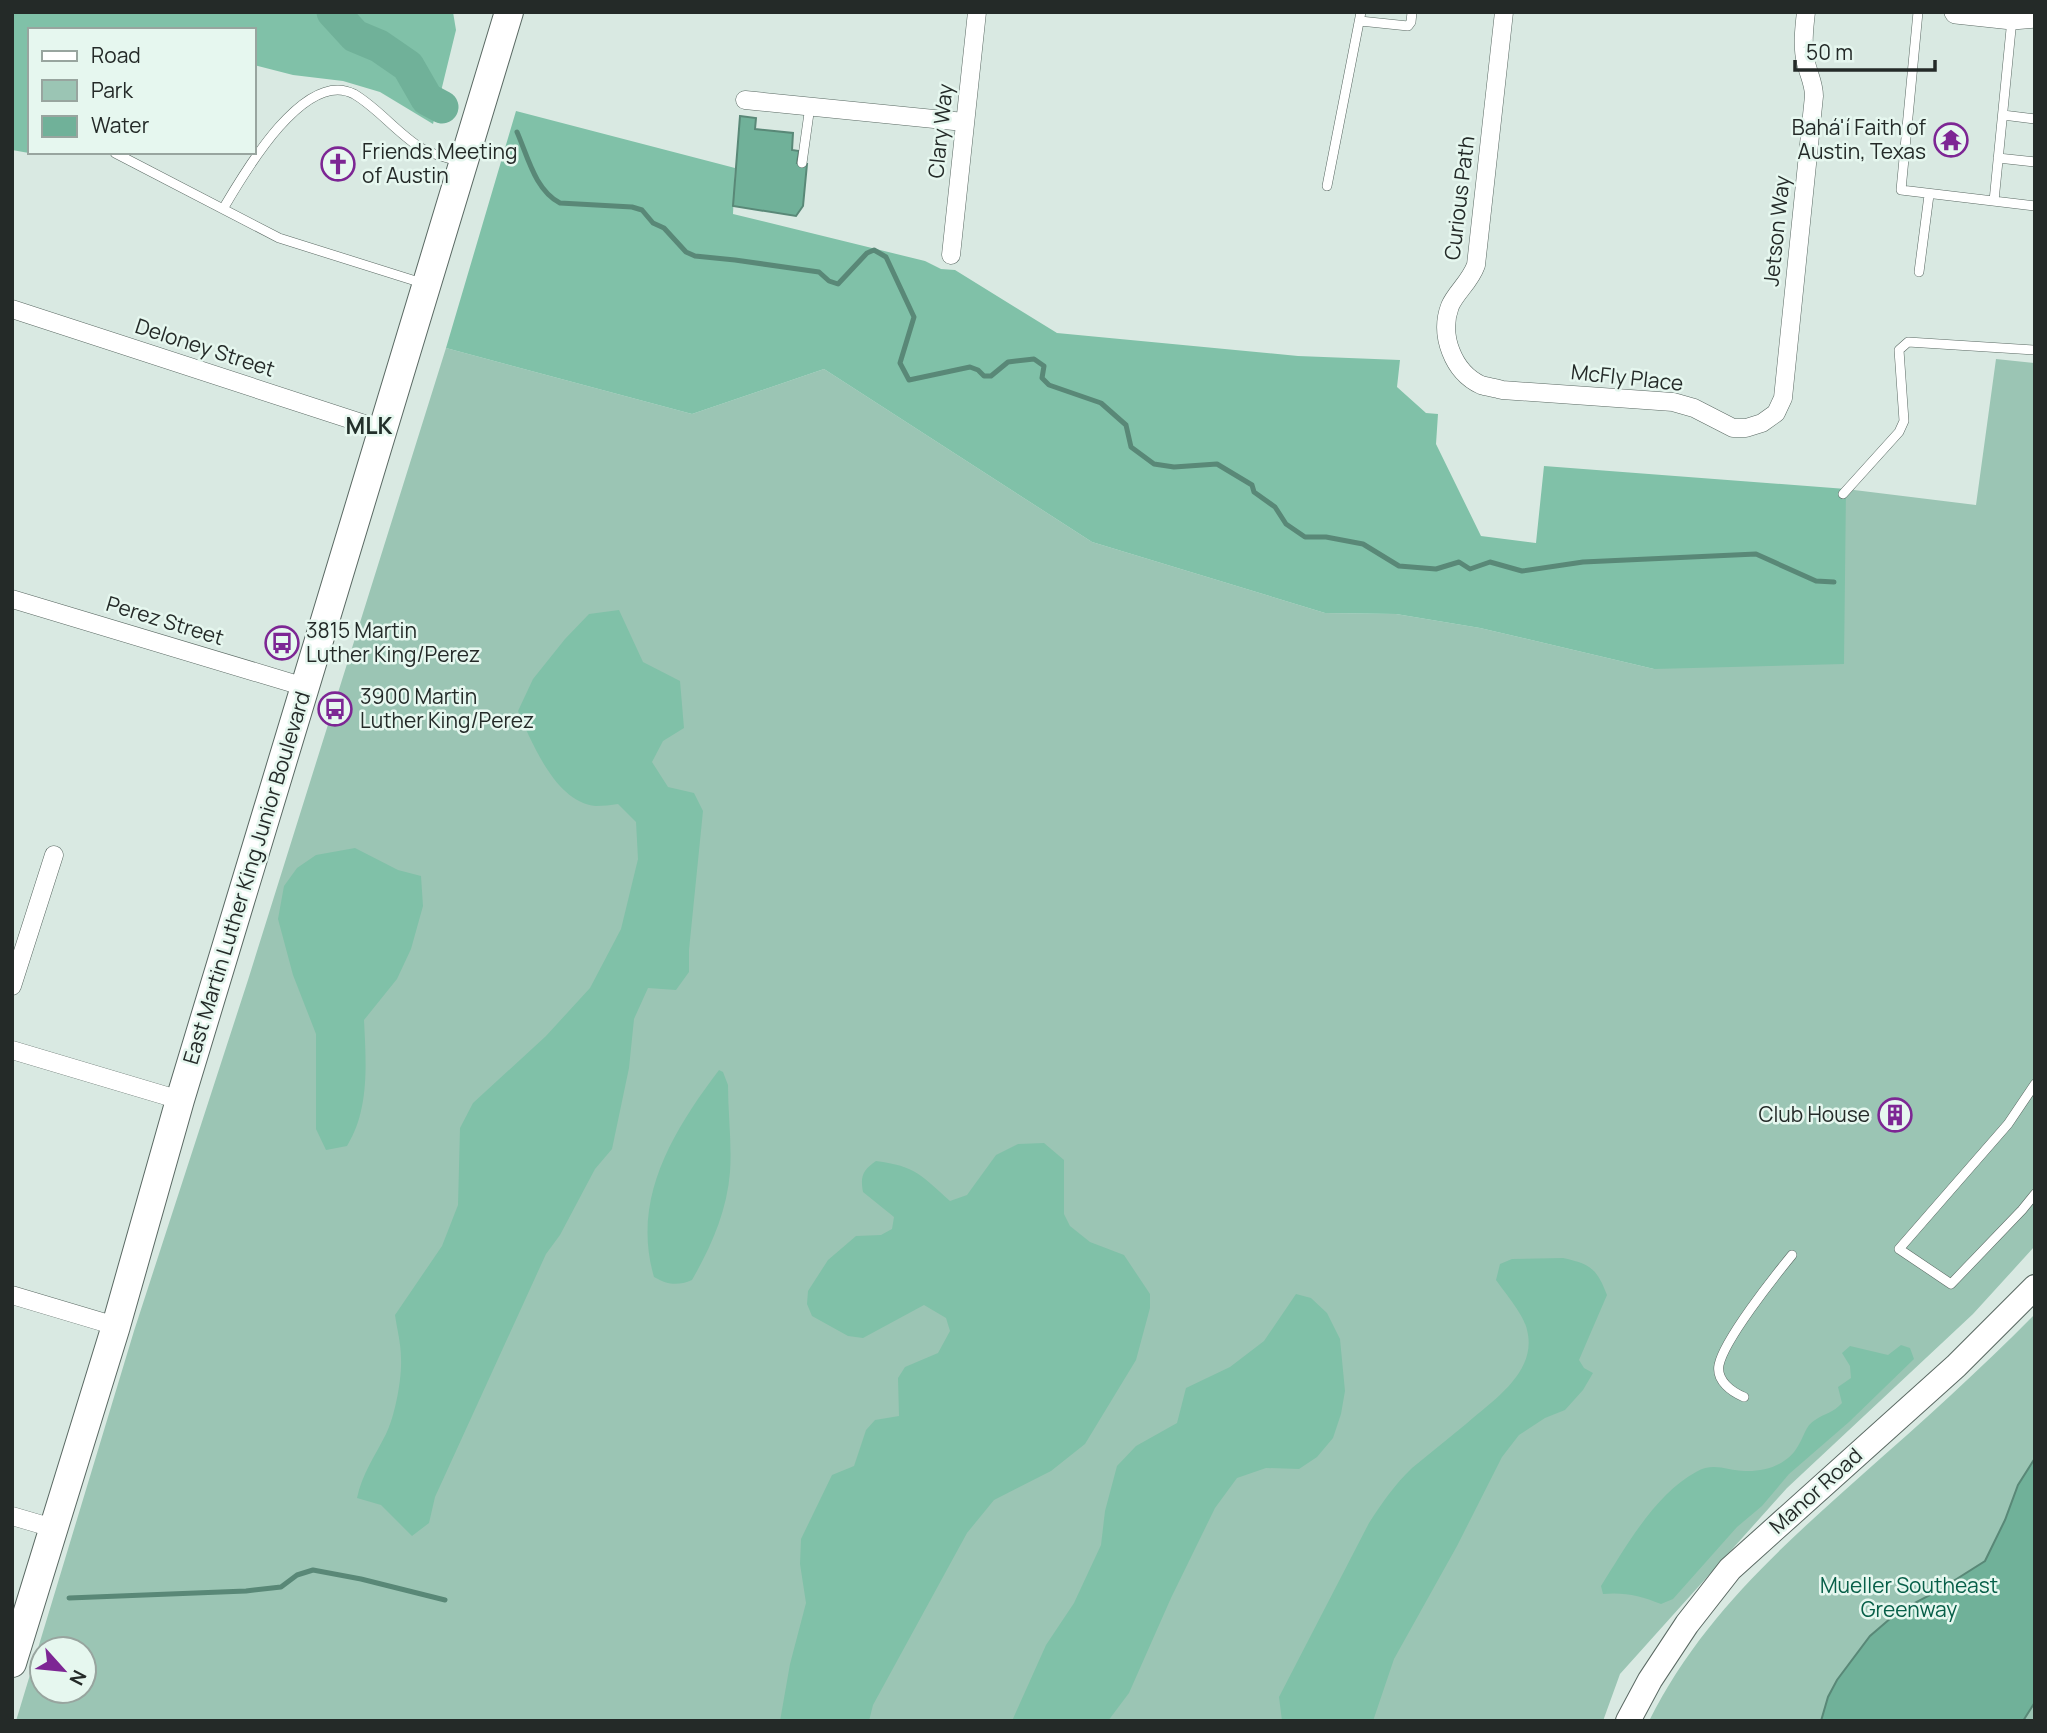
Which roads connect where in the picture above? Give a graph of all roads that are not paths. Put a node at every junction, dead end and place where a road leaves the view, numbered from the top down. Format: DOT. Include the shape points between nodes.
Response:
graph roads {
  1 [pos="509,12"];
  2 [pos="977,12"];
  3 [pos="1412,12"];
  4 [pos="1504,12"];
  5 [pos="1806,12"];
  6 [pos="1918,12"];
  7 [pos="1956,12"];
  8 [pos="1360,17"];
  9 [pos="2023,17"];
  10 [pos="2035,27"];
  11 [pos="745,100"];
  12 [pos="810,106"];
  13 [pos="2003,115"];
  14 [pos="2035,119"];
  15 [pos="964,122"];
  16 [pos="118,154"];
  17 [pos="1998,158"];
  18 [pos="463,162"];
  19 [pos="2035,162"];
  20 [pos="802,163"];
  21 [pos="1327,186"];
  22 [pos="1929,195"];
  23 [pos="1994,201"];
  24 [pos="2035,205"];
  25 [pos="223,209"];
  26 [pos="951,255"];
  27 [pos="1919,272"];
  28 [pos="427,284"];
  29 [pos="12,309"];
  30 [pos="2035,350"];
  31 [pos="1468,377"];
  32 [pos="1776,413"];
  33 [pos="383,430"];
  34 [pos="1843,494"];
  35 [pos="12,599"];
  36 [pos="305,687"];
  37 [pos="54,855"];
  38 [pos="12,986"];
  39 [pos="12,1050"];
  40 [pos="2035,1084"];
  41 [pos="180,1100"];
  42 [pos="2035,1194"];
  43 [pos="1792,1255"];
  44 [pos="2035,1287"];
  45 [pos="12,1295"];
  46 [pos="116,1326"];
  47 [pos="1744,1397"];
  48 [pos="12,1516"];
  49 [pos="53,1528"];
  50 [pos="12,1663"];
  51 [pos="1628,1721"];
  1 -- 18 [label="main road, East Martin Luther King Junior Boulevard"];
  2 -- 15 [label="street, Clary Way"];
  3 -- 8 [label="lane" via="1408,26"];
  4 -- 31 [label="street, Curious Path" via="1476,265 1448,318 1450,351"];
  5 -- 32 [label="street, Jetson Way" via="1804,52 1814,96 1783,398"];
  6 -- 22 [label="lane" via="1900,187"];
  7 -- 9 [label="street"];
  8 -- 21 [label="lane"];
  9 -- 10 [label="street"];
  9 -- 13 [label="lane"];
  11 -- 12 [label="street"];
  12 -- 15 [label="street"];
  12 -- 20 [label="lane"];
  13 -- 14 [label="lane"];
  13 -- 17 [label="lane"];
  15 -- 26 [label="street, Clary Way"];
  16 -- 25 [label="lane"];
  17 -- 19 [label="lane"];
  17 -- 23 [label="lane"];
  18 -- 25 [label="lane" via="423,149 353,94 334,89 318,93 279,126 244,171"];
  18 -- 28 [label="main road, East Martin Luther King Junior Boulevard"];
  22 -- 23 [label="lane"];
  22 -- 27 [label="lane"];
  23 -- 24 [label="lane"];
  25 -- 28 [label="lane" via="279,238"];
  28 -- 33 [label="main road, East Martin Luther King Junior Boulevard"];
  29 -- 33 [label="street, Deloney Street"];
  30 -- 34 [label="lane" via="1908,342 1899,350 1904,421"];
  31 -- 32 [label="street, McFly Place" via="1502,390 1673,402 1733,428 1762,423"];
  33 -- 36 [label="main road, East Martin Luther King Junior Boulevard"];
  35 -- 36 [label="street, Perez Street"];
  36 -- 41 [label="main road, East Martin Luther King Junior Boulevard"];
  37 -- 38 [label="street"];
  39 -- 41 [label="street"];
  40 -- 42 [label="lane" via="2008,1124 1899,1249 1951,1284"];
  41 -- 46 [label="main road, East Martin Luther King Junior Boulevard"];
  43 -- 47 [label="lane" via="1718,1366 1721,1380"];
  44 -- 51 [label="main road, Manor Road" via="1956,1366 1730,1569 1687,1624"];
  45 -- 46 [label="street"];
  46 -- 49 [label="main road, East Martin Luther King Junior Boulevard"];
  48 -- 49 [label="street"];
  49 -- 50 [label="main road, East Martin Luther King Junior Boulevard"];
}
